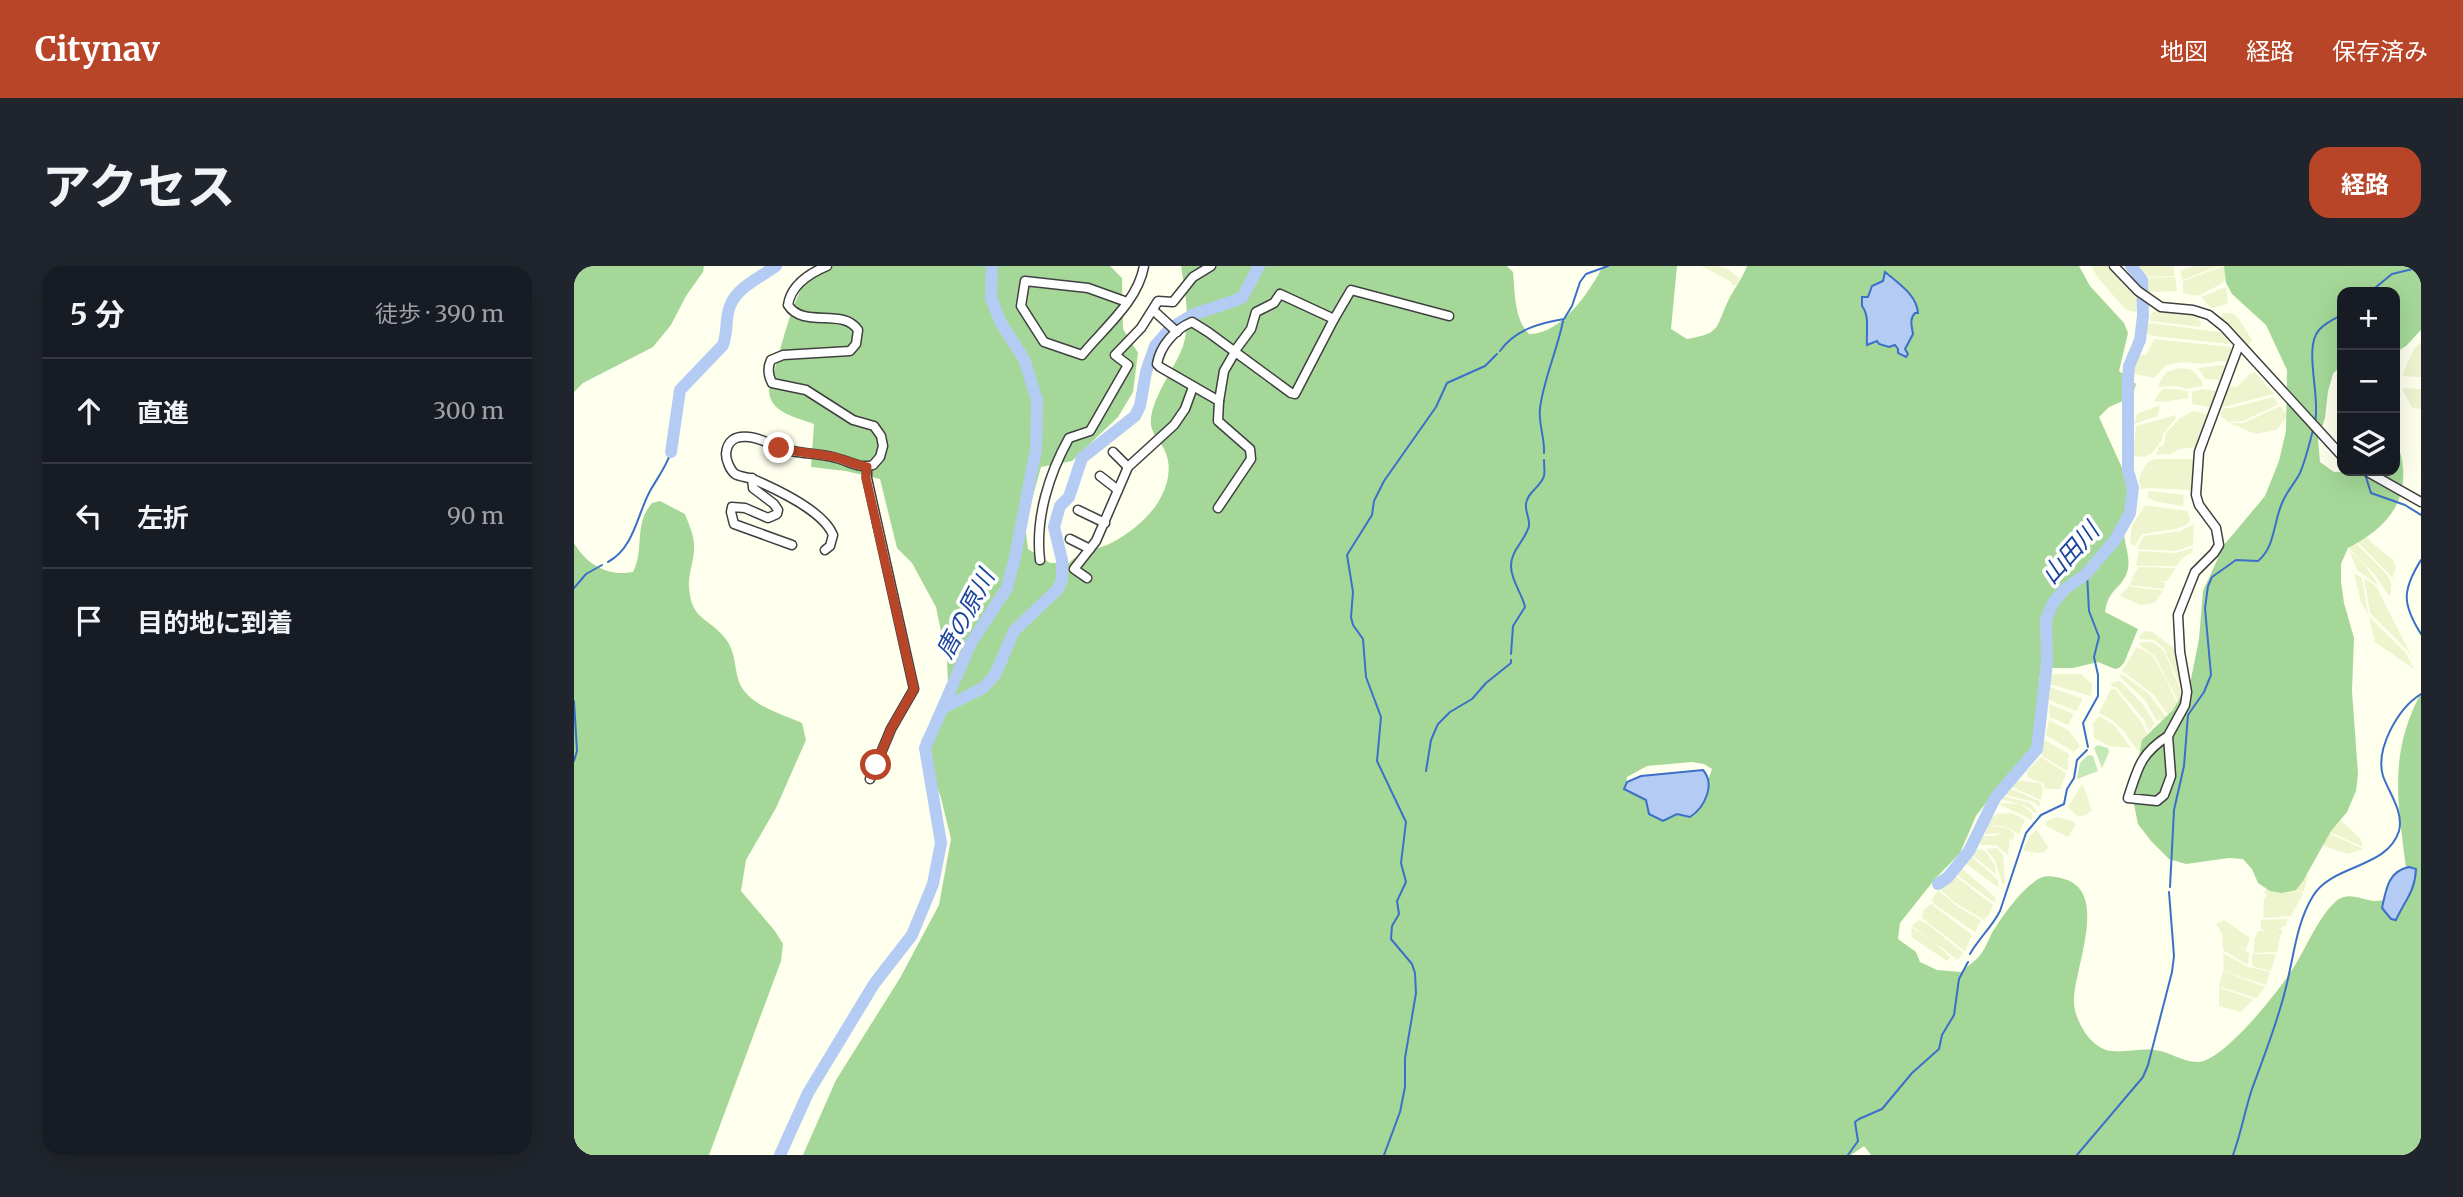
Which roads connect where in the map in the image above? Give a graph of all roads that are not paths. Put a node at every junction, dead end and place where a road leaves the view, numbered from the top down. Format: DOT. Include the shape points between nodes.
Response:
graph roads {
  1 [pos="827,266"];
  2 [pos="1144,266"];
  3 [pos="1212,266"];
  4 [pos="2114,266"];
  5 [pos="1126,302"];
  6 [pos="1153,310"];
  7 [pos="1449,316"];
  8 [pos="1334,319"];
  9 [pos="1177,332"];
  10 [pos="2239,345"];
  11 [pos="1235,352"];
  12 [pos="1193,387"];
  13 [pos="1219,401"];
  14 [pos="2337,451"];
  15 [pos="1113,452"];
  16 [pos="867,467"];
  17 [pos="1128,467"];
  18 [pos="1100,475"];
  19 [pos="2376,476"];
  20 [pos="752,478"];
  21 [pos="1118,490"];
  22 [pos="2421,502"];
  23 [pos="1218,508"];
  24 [pos="1078,510"];
  25 [pos="1105,523"];
  26 [pos="1070,539"];
  27 [pos="792,545"];
  28 [pos="1090,549"];
  29 [pos="825,550"];
  30 [pos="1040,560"];
  31 [pos="1087,578"];
  32 [pos="2168,736"];
  33 [pos="870,779"];
  1 -- 16 [label="street" via="801,281 788,305 803,317 854,324 856,344 850,351 783,355 771,360 769,376 772,383 806,390 853,420 874,426 883,446 880,457"];
  2 -- 5 [label="street" via="1142,279"];
  3 -- 6 [label="street" via="1192,277 1174,302 1158,301"];
  4 -- 10 [label="street" via="2151,301 2209,316"];
  5 -- 5 [label="street" via="1082,355 1044,342 1021,306 1025,282 1088,288"];
  6 -- 9 [label="street"];
  6 -- 30 [label="street" via="1115,355 1128,365 1090,432 1069,438 1060,455 1041,517"];
  7 -- 8 [label="street" via="1351,290"];
  8 -- 11 [label="street" via="1280,293 1274,303 1256,312"];
  8 -- 11 [label="street" via="1295,394"];
  9 -- 11 [label="street" via="1188,323 1197,324"];
  9 -- 12 [label="street" via="1159,352 1157,364"];
  10 -- 14 [label="street"];
  10 -- 32 [label="street" via="2199,452 2196,495 2216,528 2219,545 2195,572 2178,615 2187,692"];
  11 -- 13 [label="street" via="1224,371"];
  12 -- 13 [label="street"];
  12 -- 17 [label="street" via="1174,425"];
  13 -- 23 [label="street" via="1217,421 1250,449 1251,459"];
  15 -- 17 [label="street"];
  16 -- 20 [label="street" via="835,457 797,453 745,435 734,439 726,455 736,474"];
  16 -- 33 [label="street" via="914,689"];
  17 -- 21 [label="street"];
  18 -- 21 [label="street"];
  19 -- 22 [label="street"];
  20 -- 27 [label="street" via="753,488 774,504 777,514 768,518 732,507 734,524"];
  20 -- 29 [label="street" via="827,523 833,535"];
  21 -- 25 [label="street"];
  24 -- 25 [label="street"];
  25 -- 28 [label="street"];
  26 -- 28 [label="street"];
  28 -- 31 [label="street" via="1074,569"];
  32 -- 32 [label="street" via="2171,776 2164,796 2150,802 2128,798 2145,755"];
}
